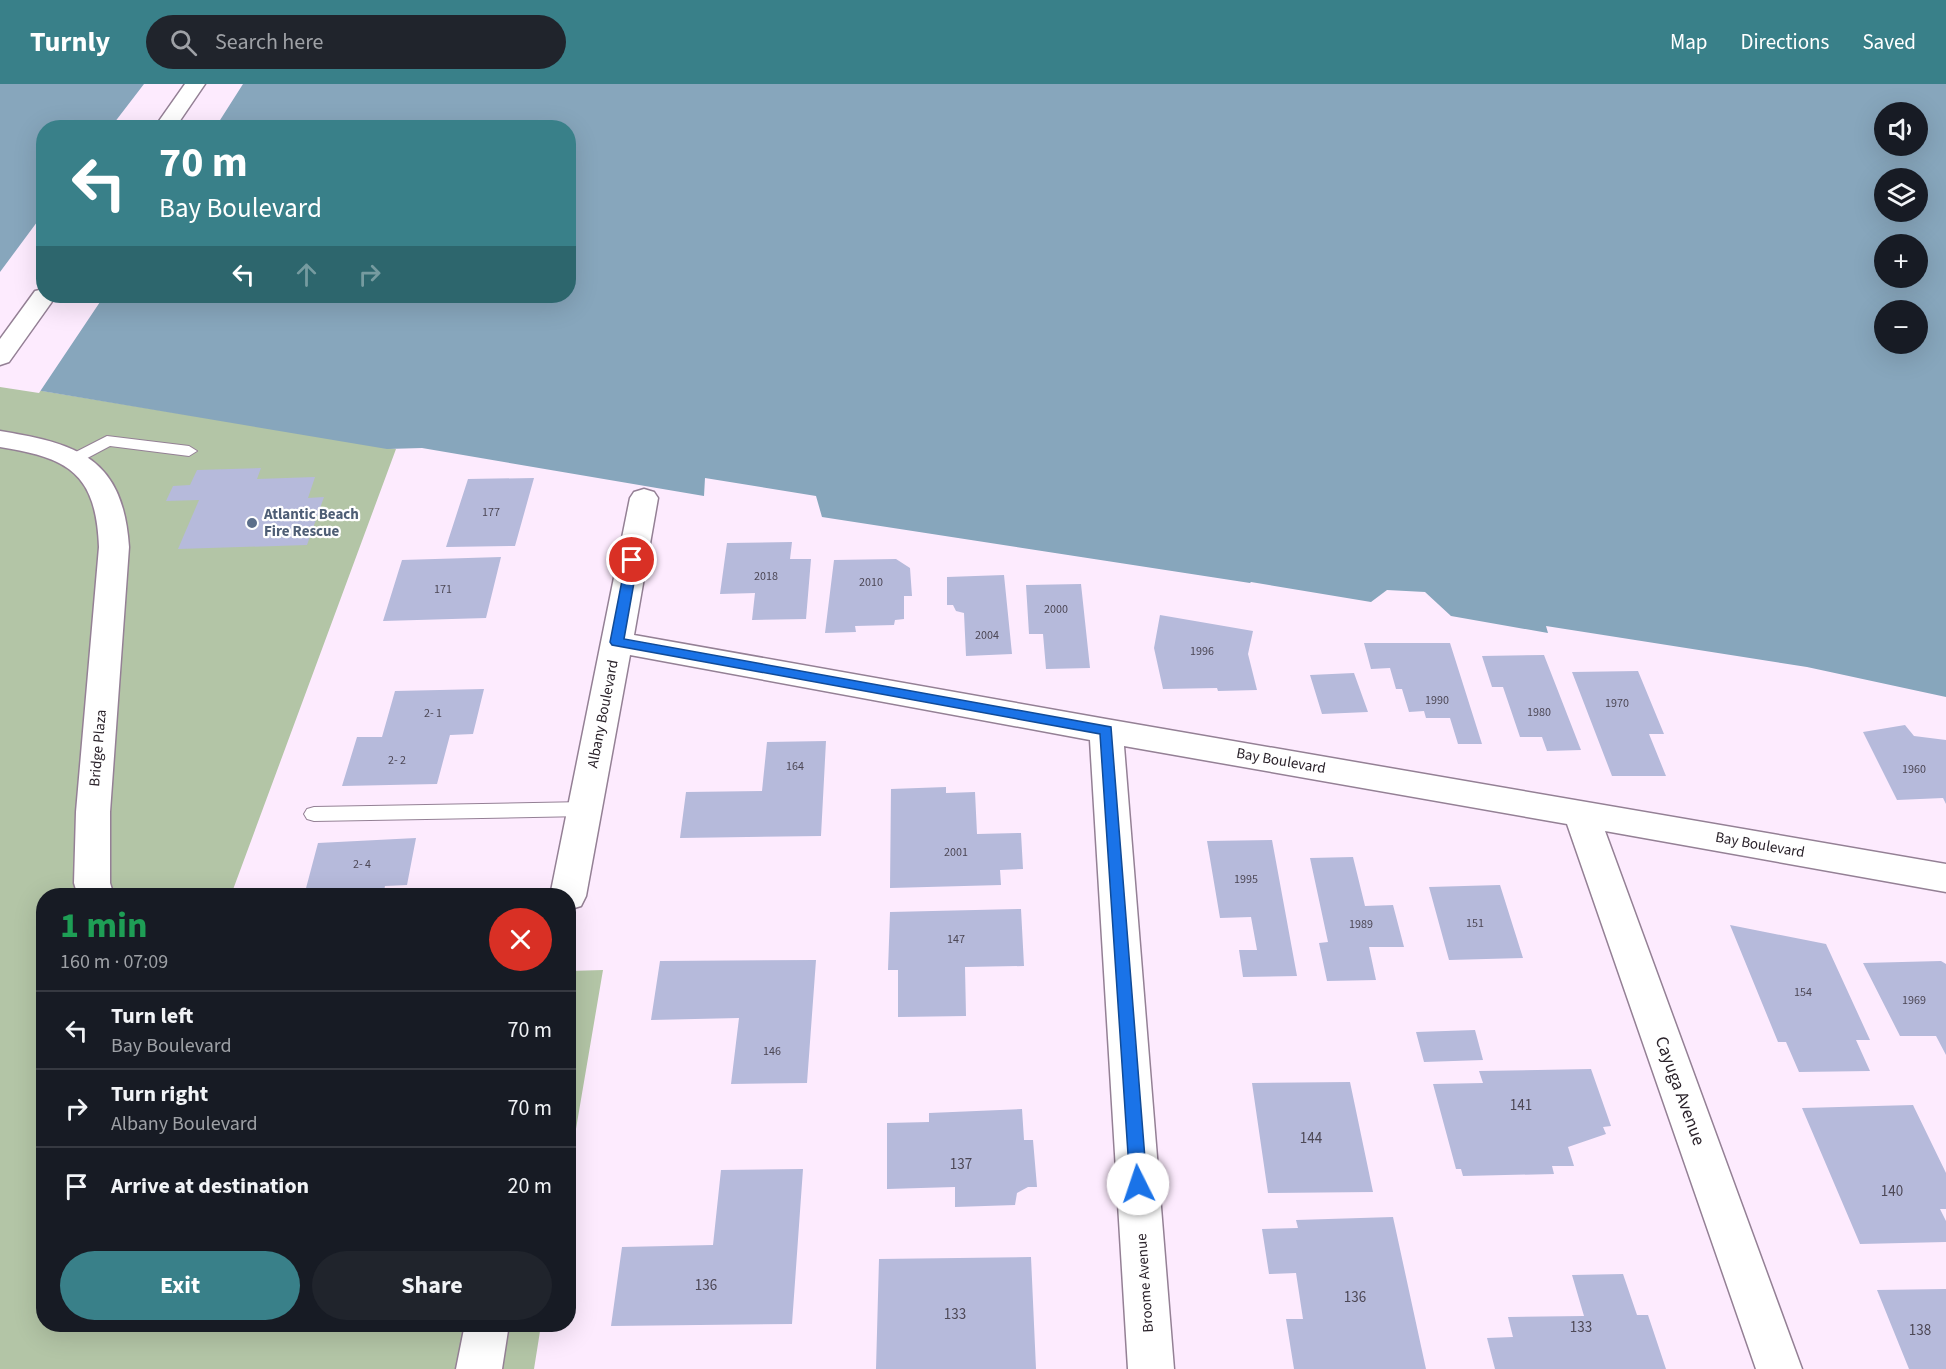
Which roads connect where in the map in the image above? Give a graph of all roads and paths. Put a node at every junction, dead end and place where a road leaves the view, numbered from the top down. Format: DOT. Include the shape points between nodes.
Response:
graph roads {
  1 [pos="195,84"];
  2 [pos="170,120"];
  3 [pos="39,303"];
  4 [pos="0,357"];
  5 [pos="0,439"];
  6 [pos="189,451"];
  7 [pos="72,460"];
  8 [pos="644,498"];
  9 [pos="617,642"];
  10 [pos="1106,731"];
  11 [pos="585,808"];
  12 [pos="314,814"];
  13 [pos="1581,814"];
  14 [pos="1946,878"];
  15 [pos="94,888"];
  16 [pos="570,888"];
  17 [pos="486,1332"];
  18 [pos="479,1369"];
  19 [pos="1151,1369"];
  20 [pos="1779,1369"];
  1 -- 2 [label="main road"];
  3 -- 4 [label="main road"];
  5 -- 7 [label="main road, Bridge Plaza"];
  6 -- 7 [label="lane" via="107,441"];
  7 -- 15 [label="main road, Bridge Plaza" via="100,484 112,515 114,547 93,812"];
  8 -- 9 [label="main road, Albany Boulevard"];
  9 -- 10 [label="main road, Bay Boulevard"];
  9 -- 11 [label="main road, Albany Boulevard"];
  10 -- 13 [label="main road, Bay Boulevard"];
  10 -- 19 [label="main road, Broome Avenue"];
  11 -- 12 [label="lane"];
  11 -- 16 [label="main road, Albany Boulevard"];
  13 -- 14 [label="main road, Bay Boulevard"];
  13 -- 20 [label="main road, Cayuga Avenue"];
  17 -- 18 [label="main road"];
}
